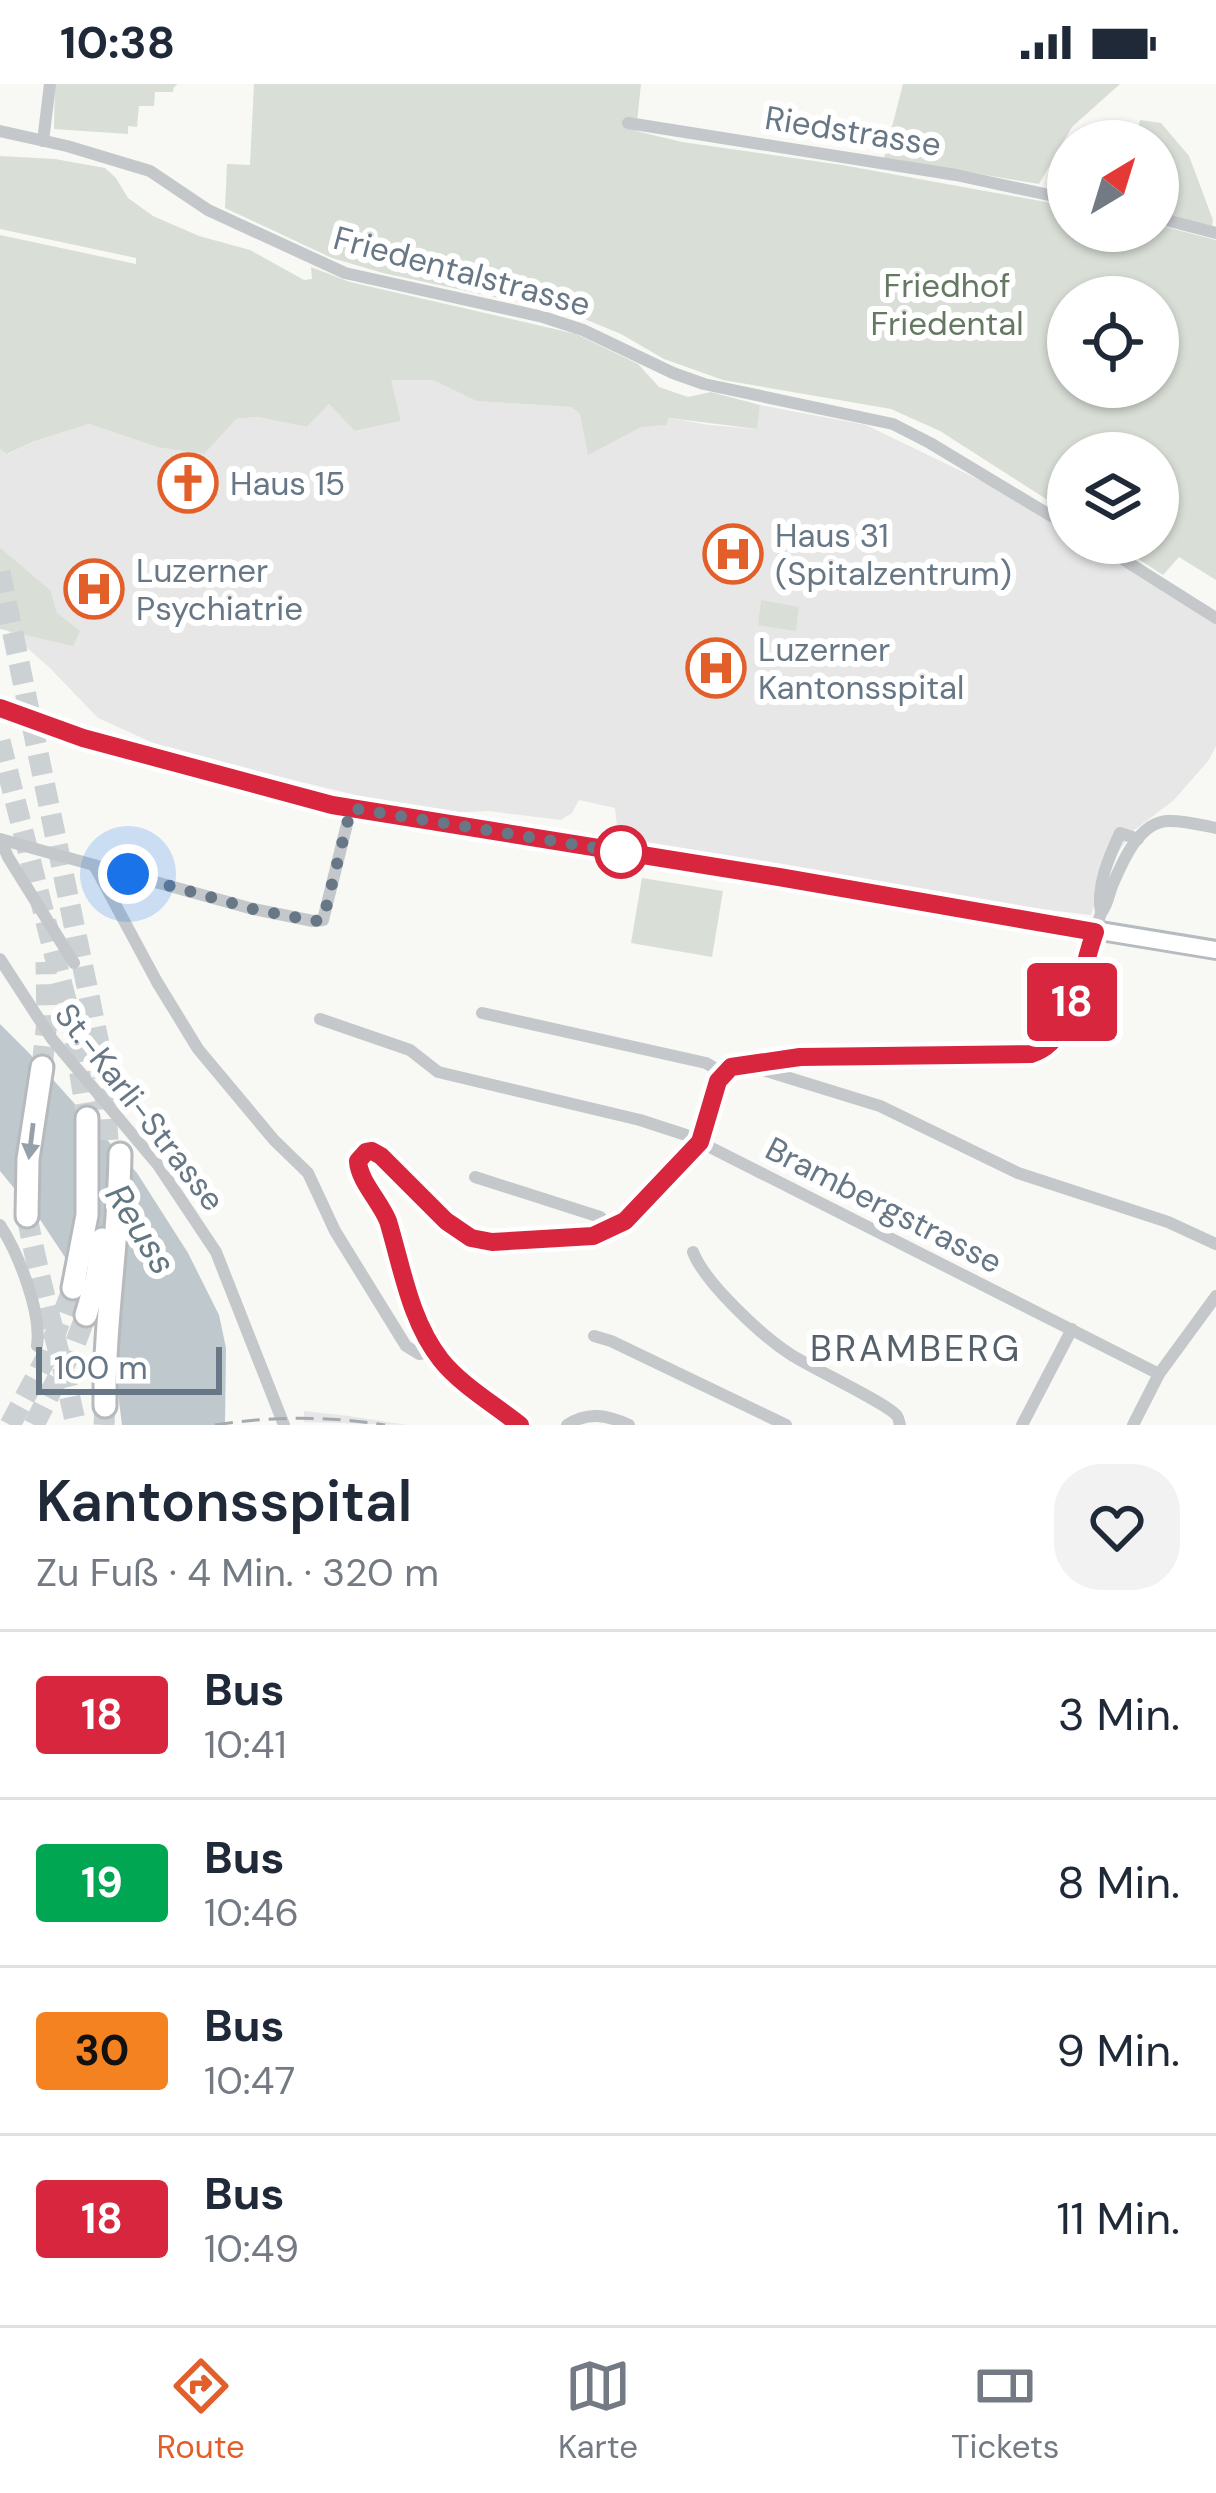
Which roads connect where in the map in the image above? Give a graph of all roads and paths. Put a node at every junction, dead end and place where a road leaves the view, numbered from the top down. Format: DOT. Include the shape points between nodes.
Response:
graph roads {
  1 [pos="50,84"];
  2 [pos="628,123"];
  3 [pos="0,131"];
  4 [pos="43,141"];
  5 [pos="1047,194"];
  6 [pos="1179,223"];
  7 [pos="1216,233"];
  8 [pos="1047,513"];
  9 [pos="1130,564"];
  10 [pos="1216,618"];
  11 [pos="0,709"];
  12 [pos="351,808"];
  13 [pos="1216,828"];
  14 [pos="0,839"];
  15 [pos="94,866"];
  16 [pos="1095,932"];
  17 [pos="1216,950"];
  18 [pos="0,959"];
  19 [pos="74,963"];
  20 [pos="482,1013"];
  21 [pos="320,1018"];
  22 [pos="746,1065"];
  23 [pos="42,1067"];
  24 [pos="723,1072"];
  25 [pos="87,1118"];
  26 [pos="700,1142"];
  27 [pos="475,1177"];
  28 [pos="27,1216"];
  29 [pos="0,1225"];
  30 [pos="613,1228"];
  31 [pos="1216,1244"];
  32 [pos="692,1252"];
  33 [pos="73,1288"];
  34 [pos="1216,1296"];
  35 [pos="86,1315"];
  36 [pos="1072,1329"];
  37 [pos="594,1336"];
  38 [pos="37,1346"];
  39 [pos="435,1351"];
  40 [pos="1159,1374"];
  41 [pos="106,1406"];
  42 [pos="284,1425"];
  43 [pos="520,1425"];
  44 [pos="567,1425"];
  45 [pos="629,1425"];
  46 [pos="786,1425"];
  47 [pos="900,1425"];
  48 [pos="1022,1425"];
  49 [pos="1133,1425"];
  1 -- 4 [label="street"];
  2 -- 5 [label="street, Riedstrasse"];
  3 -- 4 [label="street"];
  4 -- 8 [label="street, Friedentalstrasse" via="151,171 208,210 345,273 543,317 704,384 893,424"];
  6 -- 7 [label="street"];
  9 -- 10 [label="street"];
  11 -- 12 [label="main road"];
  12 -- 15 [label="street" via="323,920"];
  12 -- 16 [label="main road"];
  13 -- 16 [label="street" via="1156,823 1138,839"];
  14 -- 15 [label="street"];
  14 -- 19 [label="street"];
  15 -- 39 [label="street" via="198,1049 308,1173 390,1323 411,1350"];
  16 -- 17 [label="main road"];
  16 -- 22 [label="street" via="1066,1021 1043,1050"];
  18 -- 42 [label="street, St.-Karli-Strasse" via="216,1252"];
  20 -- 24 [label="street"];
  21 -- 26 [label="street, Brambergstrasse" via="410,1050 438,1072"];
  22 -- 24 [label="street"];
  22 -- 31 [label="street" via="880,1106 1018,1173"];
  23 -- 28 [label="highway, one-way"];
  24 -- 26 [label="street"];
  25 -- 33 [label="highway" via="87,1215"];
  26 -- 30 [label="street"];
  26 -- 36 [label="street, Brambergstrasse"];
  27 -- 30 [label="street"];
  29 -- 38 [label="street" via="36,1317"];
  30 -- 39 [label="street" via="554,1240 471,1238 381,1156 366,1152 358,1170 382,1205"];
  32 -- 47 [label="street" via="754,1326 884,1406"];
  34 -- 40 [label="street"];
  35 -- 41 [label="highway" via="114,1148"];
  36 -- 40 [label="street, Brambergstrasse"];
  36 -- 48 [label="street"];
  37 -- 46 [label="street"];
  39 -- 43 [label="street"];
  40 -- 49 [label="street"];
  44 -- 45 [label="street" via="600,1415"];
}
